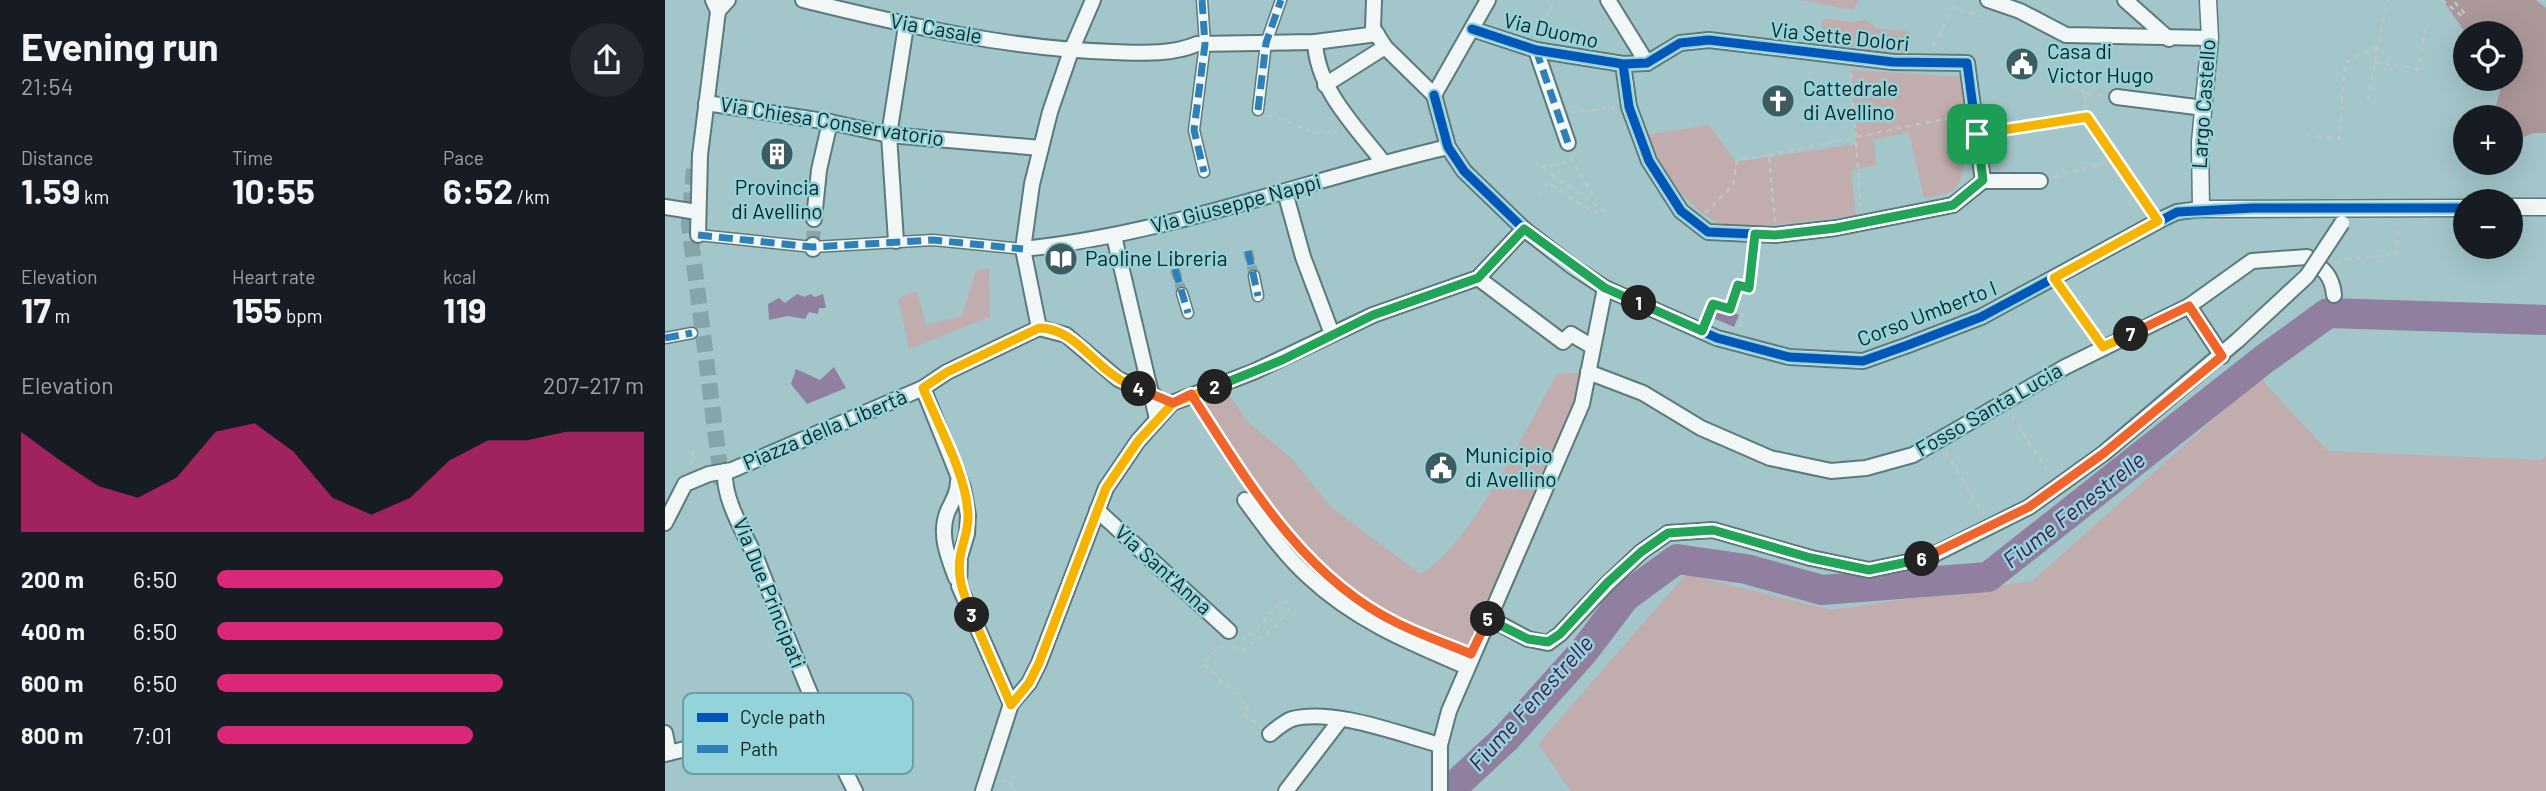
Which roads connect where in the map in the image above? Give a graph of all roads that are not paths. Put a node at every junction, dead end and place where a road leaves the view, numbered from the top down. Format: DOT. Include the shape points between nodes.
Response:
graph roads {
  1 [pos="729,0"];
  2 [pos="803,0"];
  3 [pos="1093,0"];
  4 [pos="1202,0"];
  5 [pos="1280,0"];
  6 [pos="1374,0"];
  7 [pos="1488,0"];
  8 [pos="1608,0"];
  9 [pos="1988,0"];
  10 [pos="2125,0"];
  11 [pos="2208,0"];
  12 [pos="715,5"];
  13 [pos="907,26"];
  14 [pos="1472,29"];
  15 [pos="1377,34"];
  16 [pos="2210,38"];
  17 [pos="2169,39"];
  18 [pos="1315,42"];
  19 [pos="1266,43"];
  20 [pos="1205,44"];
  21 [pos="1385,47"];
  22 [pos="1536,50"];
  23 [pos="1071,51"];
  24 [pos="1647,62"];
  25 [pos="1623,64"];
  26 [pos="1325,85"];
  27 [pos="1434,95"];
  28 [pos="2117,97"];
  29 [pos="706,103"];
  30 [pos="2204,108"];
  31 [pos="1258,110"];
  32 [pos="830,122"];
  33 [pos="889,135"];
  34 [pos="1568,143"];
  35 [pos="1448,147"];
  36 [pos="1041,148"];
  37 [pos="1383,162"];
  38 [pos="1204,172"];
  39 [pos="1983,180"];
  40 [pos="2040,181"];
  41 [pos="1285,192"];
  42 [pos="665,207"];
  43 [pos="2523,207"];
  44 [pos="2546,207"];
  45 [pos="2350,208"];
  46 [pos="2453,208"];
  47 [pos="2201,209"];
  48 [pos="697,212"];
  49 [pos="814,219"];
  50 [pos="1524,229"];
  51 [pos="698,234"];
  52 [pos="1114,236"];
  53 [pos="895,241"];
  54 [pos="1023,249"];
  55 [pos="1254,276"];
  56 [pos="1478,278"];
  57 [pos="1605,288"];
  58 [pos="1182,293"];
  59 [pos="2334,295"];
  60 [pos="1258,296"];
  61 [pos="2189,306"];
  62 [pos="1188,313"];
  63 [pos="1039,328"];
  64 [pos="692,333"];
  65 [pos="1332,334"];
  66 [pos="665,338"];
  67 [pos="1593,347"];
  68 [pos="2222,356"];
  69 [pos="1145,369"];
  70 [pos="1588,372"];
  71 [pos="1129,384"];
  72 [pos="923,388"];
  73 [pos="1150,394"];
  74 [pos="1173,403"];
  75 [pos="1157,419"];
  76 [pos="725,471"];
  77 [pos="957,474"];
  78 [pos="1250,496"];
  79 [pos="1097,510"];
  80 [pos="665,523"];
  81 [pos="960,586"];
  82 [pos="1489,618"];
  83 [pos="1229,631"];
  84 [pos="1467,667"];
  85 [pos="810,693"];
  86 [pos="1011,705"];
  87 [pos="1341,719"];
  88 [pos="665,733"];
  89 [pos="1269,734"];
  90 [pos="1440,745"];
  91 [pos="667,754"];
  92 [pos="847,774"];
  93 [pos="855,791"];
  94 [pos="983,791"];
  95 [pos="1286,791"];
  96 [pos="1440,791"];
  1 -- 12 [label="street"];
  2 -- 13 [label="street, Via Casale"];
  3 -- 23 [label="street"];
  4 -- 20 [label="street"];
  5 -- 19 [label="street"];
  6 -- 15 [label="street"];
  7 -- 14 [label="street, Via Duomo"];
  8 -- 24 [label="street"];
  9 -- 17 [label="street" via="2066,35"];
  10 -- 17 [label="street"];
  11 -- 16 [label="street, Largo Castello"];
  12 -- 29 [label="street"];
  13 -- 23 [label="street, Via Casale"];
  13 -- 33 [label="street"];
  14 -- 22 [label="street, Via Duomo"];
  14 -- 27 [label="street, Via Duomo"];
  15 -- 18 [label="street, Via Casale"];
  15 -- 21 [label="street"];
  16 -- 17 [label="street"];
  16 -- 30 [label="street, Largo Castello"];
  18 -- 19 [label="street, Via Casale"];
  18 -- 26 [label="street"];
  19 -- 20 [label="street, Via Casale"];
  19 -- 31 [label="street"];
  20 -- 23 [label="street, Via Casale" via="1180,51"];
  20 -- 38 [label="street" via="1194,130"];
  21 -- 26 [label="street"];
  21 -- 27 [label="street"];
  22 -- 25 [label="street, Via Duomo"];
  22 -- 34 [label="street"];
  23 -- 36 [label="street"];
  24 -- 25 [label="street, Via Duomo"];
  24 -- 39 [label="street, Via Sette Dolori" via="1680,43 1709,40 1853,58 1967,63"];
  25 -- 39 [label="street" via="1629,107 1649,161 1681,211 1708,232 1775,235 1862,223 1953,205"];
  26 -- 37 [label="street"];
  27 -- 35 [label="street"];
  28 -- 30 [label="street"];
  29 -- 32 [label="street, Via Chiesa Conservatorio"];
  29 -- 48 [label="street"];
  30 -- 47 [label="street, Largo Castello"];
  32 -- 33 [label="street, Via Chiesa Conservatorio"];
  32 -- 49 [label="street"];
  33 -- 36 [label="street, Via Chiesa Conservatorio"];
  33 -- 53 [label="street"];
  35 -- 37 [label="street, Via Giuseppe Nappi"];
  35 -- 50 [label="street, Corso Umberto I" via="1464,171"];
  36 -- 54 [label="street"];
  37 -- 41 [label="street, Via Giuseppe Nappi"];
  39 -- 40 [label="street"];
  41 -- 52 [label="street, Via Giuseppe Nappi"];
  41 -- 65 [label="street"];
  42 -- 48 [label="street"];
  43 -- 44 [label="street"];
  45 -- 46 [label="street, Corso Umberto I"];
  45 -- 47 [label="street, Corso Umberto I"];
  45 -- 68 [label="street, bridge" via="2307,276"];
  47 -- 57 [label="street, Corso Umberto I" via="2158,221 1981,317 1863,361 1790,357 1734,345"];
  48 -- 51 [label="street"];
  50 -- 56 [label="street"];
  50 -- 57 [label="street, Corso Umberto I"];
  51 -- 53 [label="street" via="813,247"];
  52 -- 54 [label="street, Via Giuseppe Nappi"];
  52 -- 69 [label="street"];
  53 -- 54 [label="street"];
  54 -- 63 [label="street"];
  55 -- 60 [label="street"];
  56 -- 65 [label="street" via="1419,292"];
  56 -- 67 [label="street" via="1563,342 1571,334"];
  57 -- 67 [label="street"];
  58 -- 62 [label="street"];
  59 -- 61 [label="street, Fosso Santa Lucia" via="2332,280 2307,257 2260,258"];
  61 -- 68 [label="street"];
  61 -- 70 [label="street, Fosso Santa Lucia" via="2103,347 1913,455 1866,468 1831,471 1770,458 1701,428 1643,393"];
  63 -- 71 [label="street" via="1066,335"];
  63 -- 72 [label="street, Piazza della Libertà"];
  64 -- 66 [label="street"];
  65 -- 74 [label="street" via="1233,381"];
  67 -- 70 [label="street"];
  68 -- 82 [label="street" via="2104,453 2029,507 1927,558 1869,570 1713,530 1668,533 1641,552 1548,642 1528,639"];
  69 -- 71 [label="street"];
  69 -- 73 [label="street"];
  70 -- 82 [label="street" via="1582,404"];
  71 -- 73 [label="street"];
  72 -- 76 [label="street, Piazza della Libertà"];
  72 -- 77 [label="street"];
  73 -- 74 [label="street"];
  73 -- 75 [label="street"];
  74 -- 75 [label="street"];
  75 -- 79 [label="street" via="1106,488"];
  76 -- 80 [label="street, Piazza della Libertà" via="685,484"];
  76 -- 85 [label="street, Via Due Principati" via="737,517"];
  77 -- 81 [label="street" via="968,514"];
  77 -- 81 [label="street" via="957,494 943,533"];
  78 -- 84 [label="street" via="1309,578 1390,634"];
  79 -- 83 [label="street, Via Sant'Anna"];
  79 -- 86 [label="street" via="1039,663"];
  81 -- 86 [label="street"];
  82 -- 84 [label="street"];
  84 -- 90 [label="street"];
  86 -- 94 [label="street"];
  87 -- 89 [label="street" via="1290,720"];
  87 -- 90 [label="street"];
  87 -- 95 [label="street"];
  88 -- 91 [label="street"];
  90 -- 96 [label="street"];
  92 -- 93 [label="street, Via Due Principati"];
}
